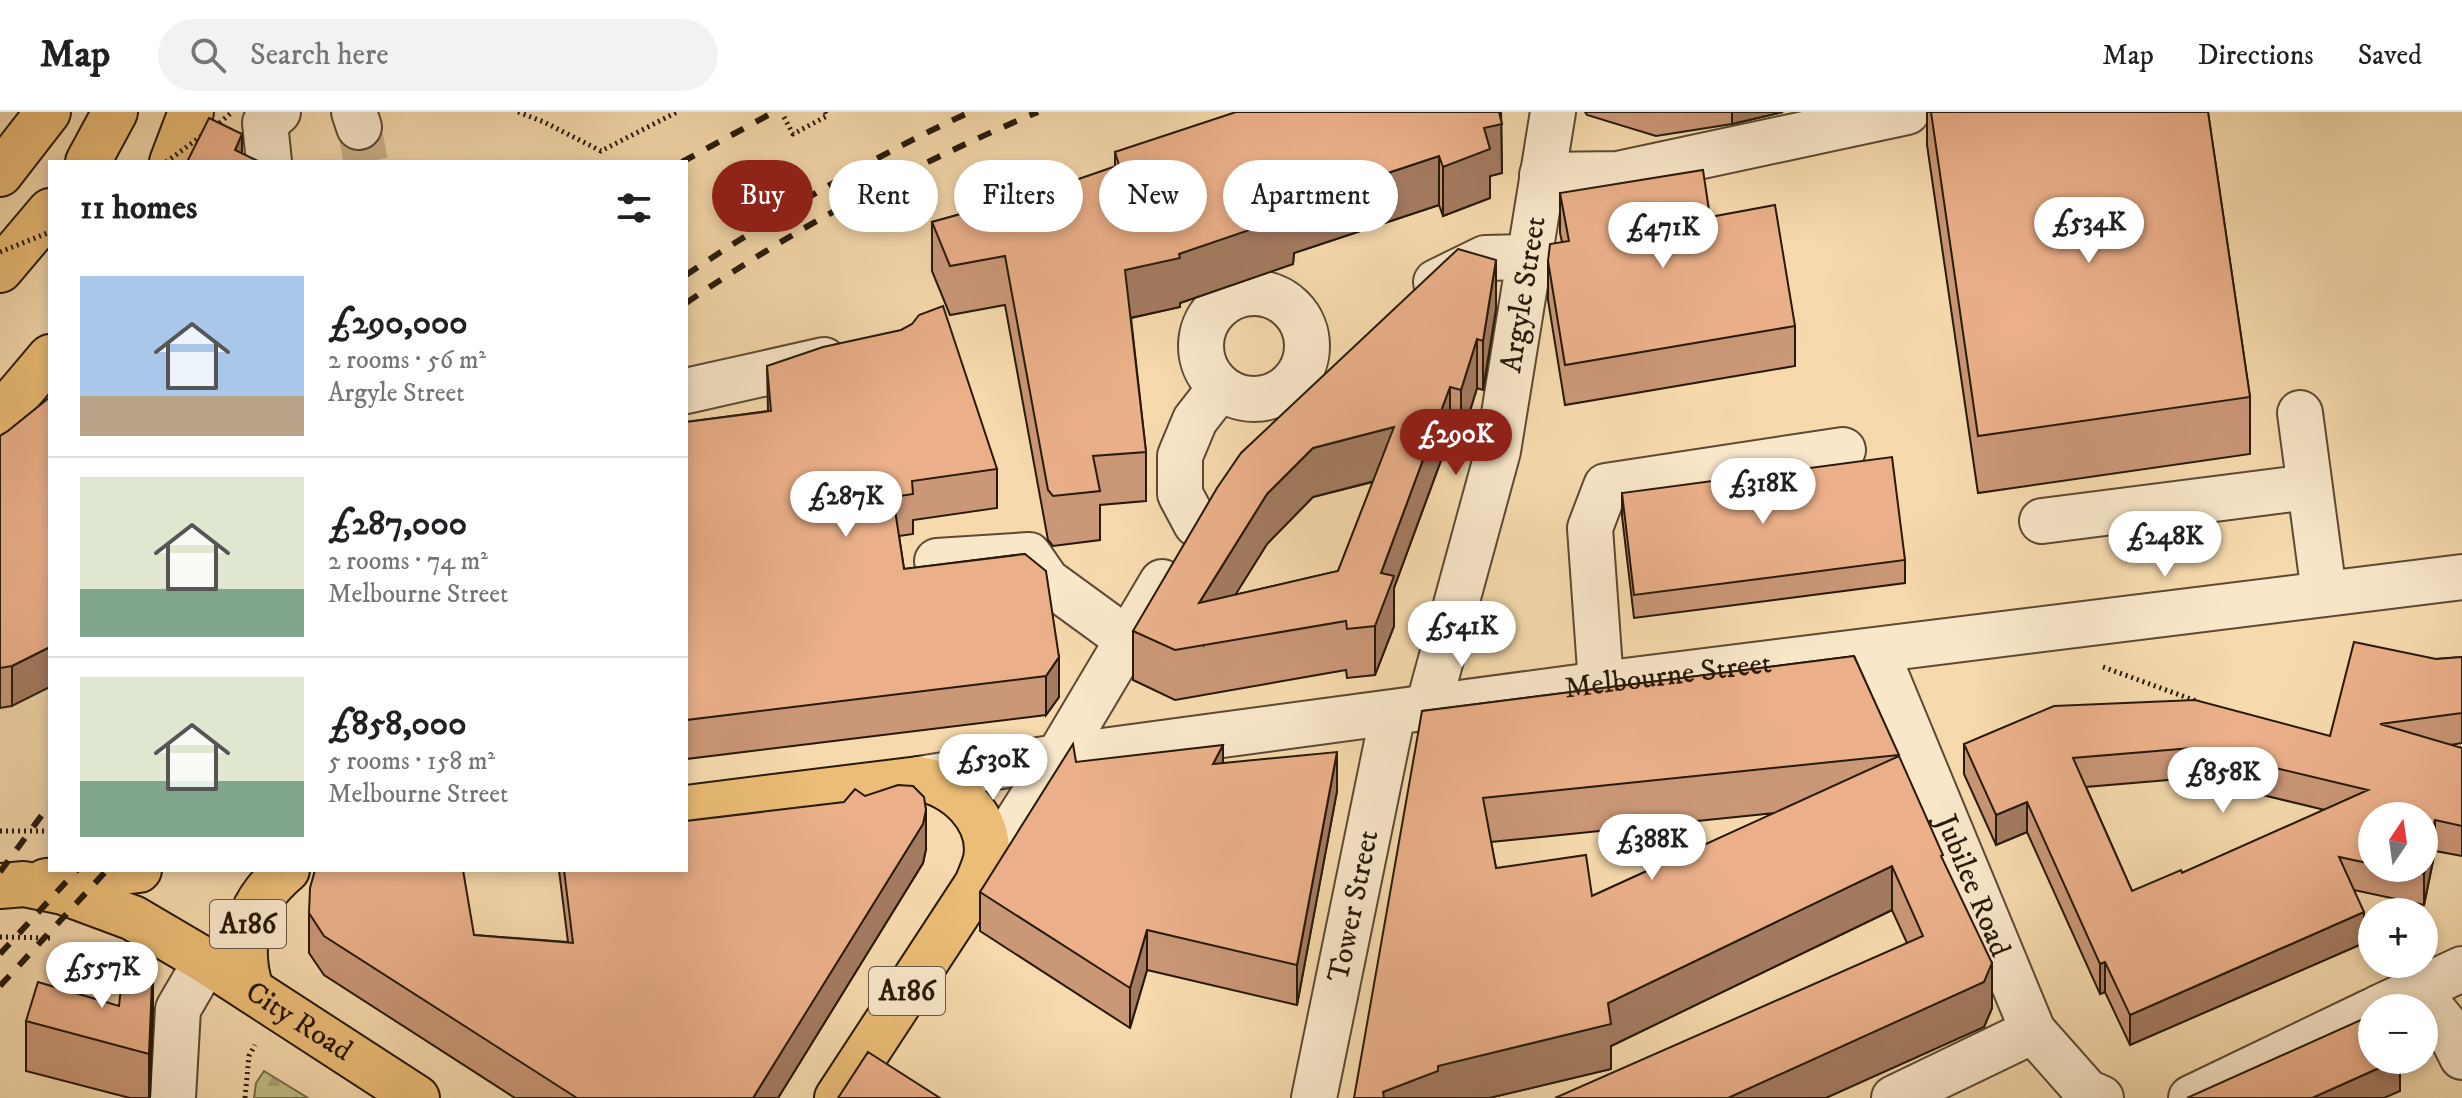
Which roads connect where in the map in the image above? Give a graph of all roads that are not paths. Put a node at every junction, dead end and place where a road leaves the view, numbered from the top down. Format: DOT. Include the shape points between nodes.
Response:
graph roads {
  1 [pos="48,112"];
  2 [pos="115,112"];
  3 [pos="191,112"];
  4 [pos="278,112"];
  5 [pos="1907,112"];
  6 [pos="1552,117"];
  7 [pos="89,160"];
  8 [pos="170,160"];
  9 [pos="269,160"];
  10 [pos="0,174"];
  11 [pos="1542,175"];
  12 [pos="48,213"];
  13 [pos="1528,257"];
  14 [pos="0,270"];
  15 [pos="1405,312"];
  16 [pos="866,351"];
  17 [pos="48,359"];
  18 [pos="1348,366"];
  19 [pos="1220,388"];
  20 [pos="688,391"];
  21 [pos="2300,413"];
  22 [pos="0,416"];
  23 [pos="1279,432"];
  24 [pos="1843,450"];
  25 [pos="1222,486"];
  26 [pos="2309,487"];
  27 [pos="2042,521"];
  28 [pos="1196,524"];
  29 [pos="937,561"];
  30 [pos="2462,577"];
  31 [pos="2324,593"];
  32 [pos="1128,640"];
  33 [pos="1876,651"];
  34 [pos="1601,684"];
  35 [pos="1410,710"];
  36 [pos="1058,757"];
  37 [pos="919,779"];
  38 [pos="688,808"];
  39 [pos="122,872"];
  40 [pos="285,872"];
  41 [pos="977,884"];
  42 [pos="12,885"];
  43 [pos="206,961"];
  44 [pos="2462,969"];
  45 [pos="2409,994"];
  46 [pos="262,998"];
  47 [pos="2358,1018"];
  48 [pos="2438,1022"];
  49 [pos="2033,1031"];
  50 [pos="2462,1057"];
  51 [pos="2087,1096"];
  52 [pos="173,1098"];
  53 [pos="417,1098"];
  54 [pos="837,1098"];
  55 [pos="1314,1098"];
  56 [pos="1894,1098"];
  57 [pos="2191,1098"];
  1 -- 10 [label="main road"];
  2 -- 7 [label="main road"];
  3 -- 8 [label="main road"];
  4 -- 9 [label="street" via="265,123"];
  5 -- 11 [label="street" via="1618,174"];
  6 -- 11 [label="street, Argyle Street"];
  11 -- 13 [label="street, Argyle Street"];
  12 -- 14 [label="main road"];
  13 -- 15 [label="street" via="1485,258 1439,280"];
  13 -- 35 [label="street, Argyle Street" via="1498,451"];
  16 -- 20 [label="street"];
  17 -- 22 [label="main road"];
  18 -- 23 [label="street"];
  19 -- 28 [label="street" via="1195,420 1180,456 1180,494"];
  21 -- 26 [label="street"];
  24 -- 34 [label="street" via="1606,486 1590,528"];
  25 -- 28 [label="street"];
  26 -- 27 [label="street"];
  26 -- 31 [label="street"];
  28 -- 32 [label="street"];
  29 -- 32 [label="street" via="1029,555 1047,581"];
  30 -- 31 [label="street, Melbourne Street"];
  31 -- 33 [label="street, Melbourne Street"];
  32 -- 36 [label="street"];
  33 -- 34 [label="street, Melbourne Street"];
  33 -- 49 [label="street, Jubilee Road"];
  34 -- 35 [label="street, Melbourne Street"];
  35 -- 36 [label="street, Melbourne Street"];
  35 -- 55 [label="street, Tower Street"];
  36 -- 37 [label="street, Melbourne Street"];
  36 -- 41 [label="street"];
  37 -- 38 [label="main road, Melbourne Street / A186"];
  37 -- 41 [label="main road, A186" via="947,786 980,824 987,848"];
  39 -- 42 [label="main road, A186"];
  40 -- 46 [label="main road, A186" via="264,893 247,925 244,960"];
  41 -- 54 [label="main road, A186"];
  42 -- 43 [label="main road, City Road / A186" via="82,898 133,918"];
  43 -- 46 [label="main road, City Road / A186"];
  43 -- 52 [label="street" via="178,1009"];
  44 -- 45 [label="street"];
  46 -- 53 [label="main road, City Road / A186"];
  47 -- 57 [label="street"];
  48 -- 50 [label="street" via="2447,1027"];
  49 -- 51 [label="street, Jubilee Road"];
  49 -- 56 [label="street"];
}
